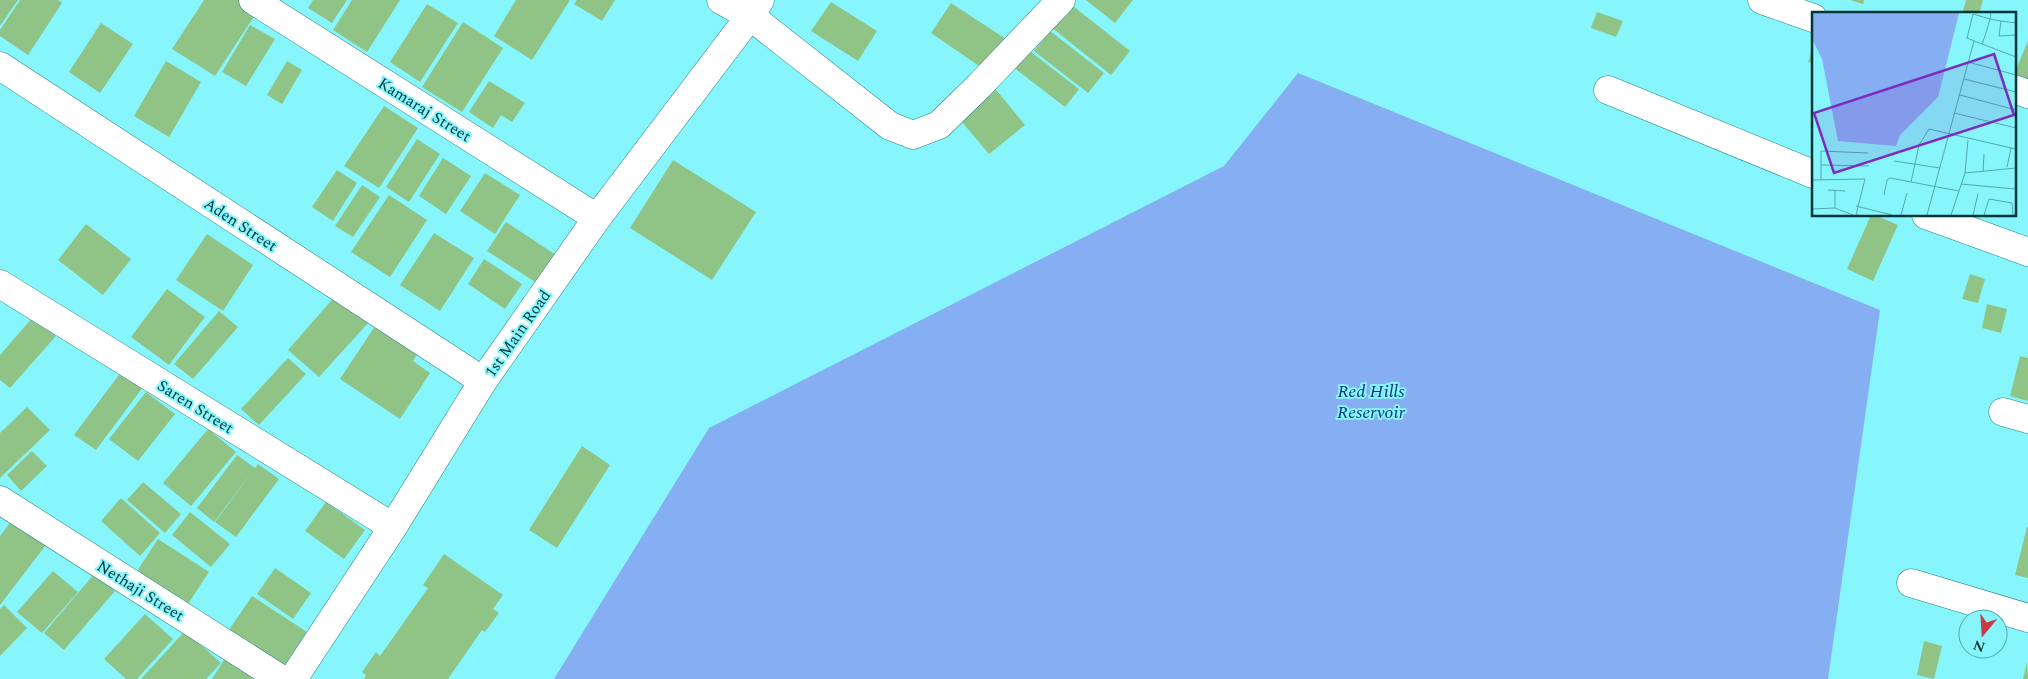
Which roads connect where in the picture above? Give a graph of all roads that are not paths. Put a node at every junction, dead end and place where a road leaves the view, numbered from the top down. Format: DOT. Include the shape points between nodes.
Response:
graph roads {
  1 [pos="253,0"];
  2 [pos="721,0"];
  3 [pos="1061,0"];
  4 [pos="1762,0"];
  5 [pos="755,8"];
  6 [pos="1812,18"];
  7 [pos="0,66"];
  8 [pos="1608,90"];
  9 [pos="2016,90"];
  10 [pos="2028,94"];
  11 [pos="1812,174"];
  12 [pos="1929,216"];
  13 [pos="597,218"];
  14 [pos="2028,252"];
  15 [pos="0,284"];
  16 [pos="483,381"];
  17 [pos="0,500"];
  18 [pos="393,527"];
  19 [pos="1910,583"];
  20 [pos="2028,618"];
  21 [pos="281,679"];
  22 [pos="293,679"];
  1 -- 13 [label="street, Kamaraj Street"];
  2 -- 5 [label="street"];
  3 -- 5 [label="street" via="939,125 913,135 890,126"];
  4 -- 6 [label="street"];
  5 -- 13 [label="street, 1st Main Road"];
  7 -- 16 [label="street, Aden Street"];
  8 -- 11 [label="street"];
  9 -- 10 [label="street"];
  12 -- 14 [label="street"];
  13 -- 16 [label="street, 1st Main Road"];
  15 -- 18 [label="street, Saren Street"];
  16 -- 18 [label="street, 1st Main Road"];
  17 -- 21 [label="street, Nethaji Street"];
  18 -- 22 [label="street, 1st Main Road"];
  19 -- 20 [label="street"];
}
